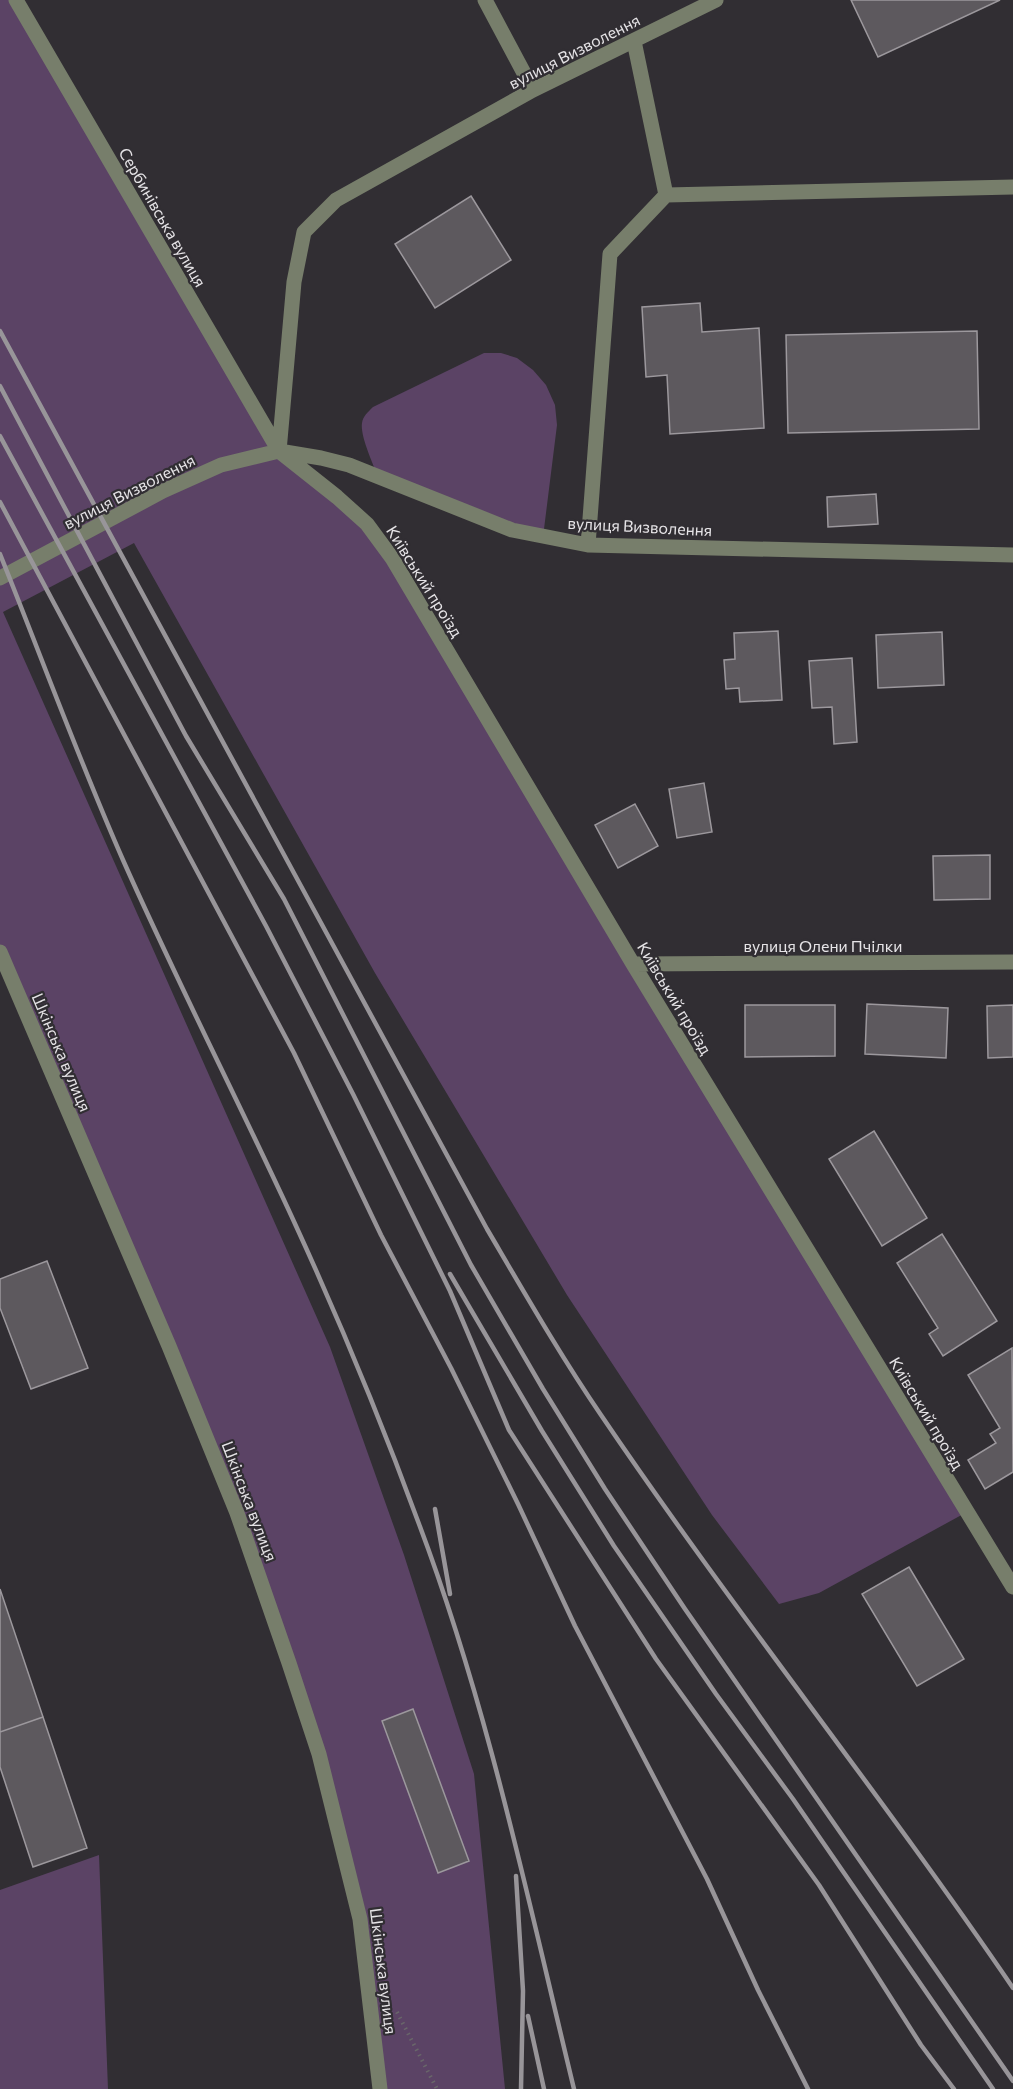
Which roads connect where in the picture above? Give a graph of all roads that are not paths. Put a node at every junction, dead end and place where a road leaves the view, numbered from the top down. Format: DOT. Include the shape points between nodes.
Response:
graph roads {
  1 [pos="16,0"];
  2 [pos="485,0"];
  3 [pos="716,0"];
  4 [pos="634,41"];
  5 [pos="533,90"];
  6 [pos="1013,187"];
  7 [pos="666,195"];
  8 [pos="279,451"];
  9 [pos="588,544"];
  10 [pos="1013,555"];
  11 [pos="0,578"];
  12 [pos="0,952"];
  13 [pos="1013,962"];
  14 [pos="633,964"];
  15 [pos="1013,1587"];
  16 [pos="380,2089"];
  1 -- 8 [label="street, Сербинівська вулиця"];
  2 -- 5 [label="street"];
  3 -- 4 [label="street, вулиця Визволення"];
  4 -- 5 [label="street, вулиця Визволення"];
  4 -- 7 [label="street"];
  5 -- 8 [label="street, вулиця Визволення" via="336,201 304,231 294,282"];
  6 -- 7 [label="street"];
  7 -- 9 [label="street" via="610,254"];
  8 -- 9 [label="street, вулиця Визволення" via="349,465 512,530"];
  8 -- 11 [label="street, вулиця Визволення" via="221,465"];
  8 -- 14 [label="street, Київський проїзд" via="367,524 392,558"];
  9 -- 10 [label="street, вулиця Визволення"];
  12 -- 16 [label="street, Шкінська вулиця" via="237,1513 297,1685 320,1754 360,1919"];
  13 -- 14 [label="street, вулиця Олени Пчілки"];
  14 -- 15 [label="street, Київський проїзд"];
}
